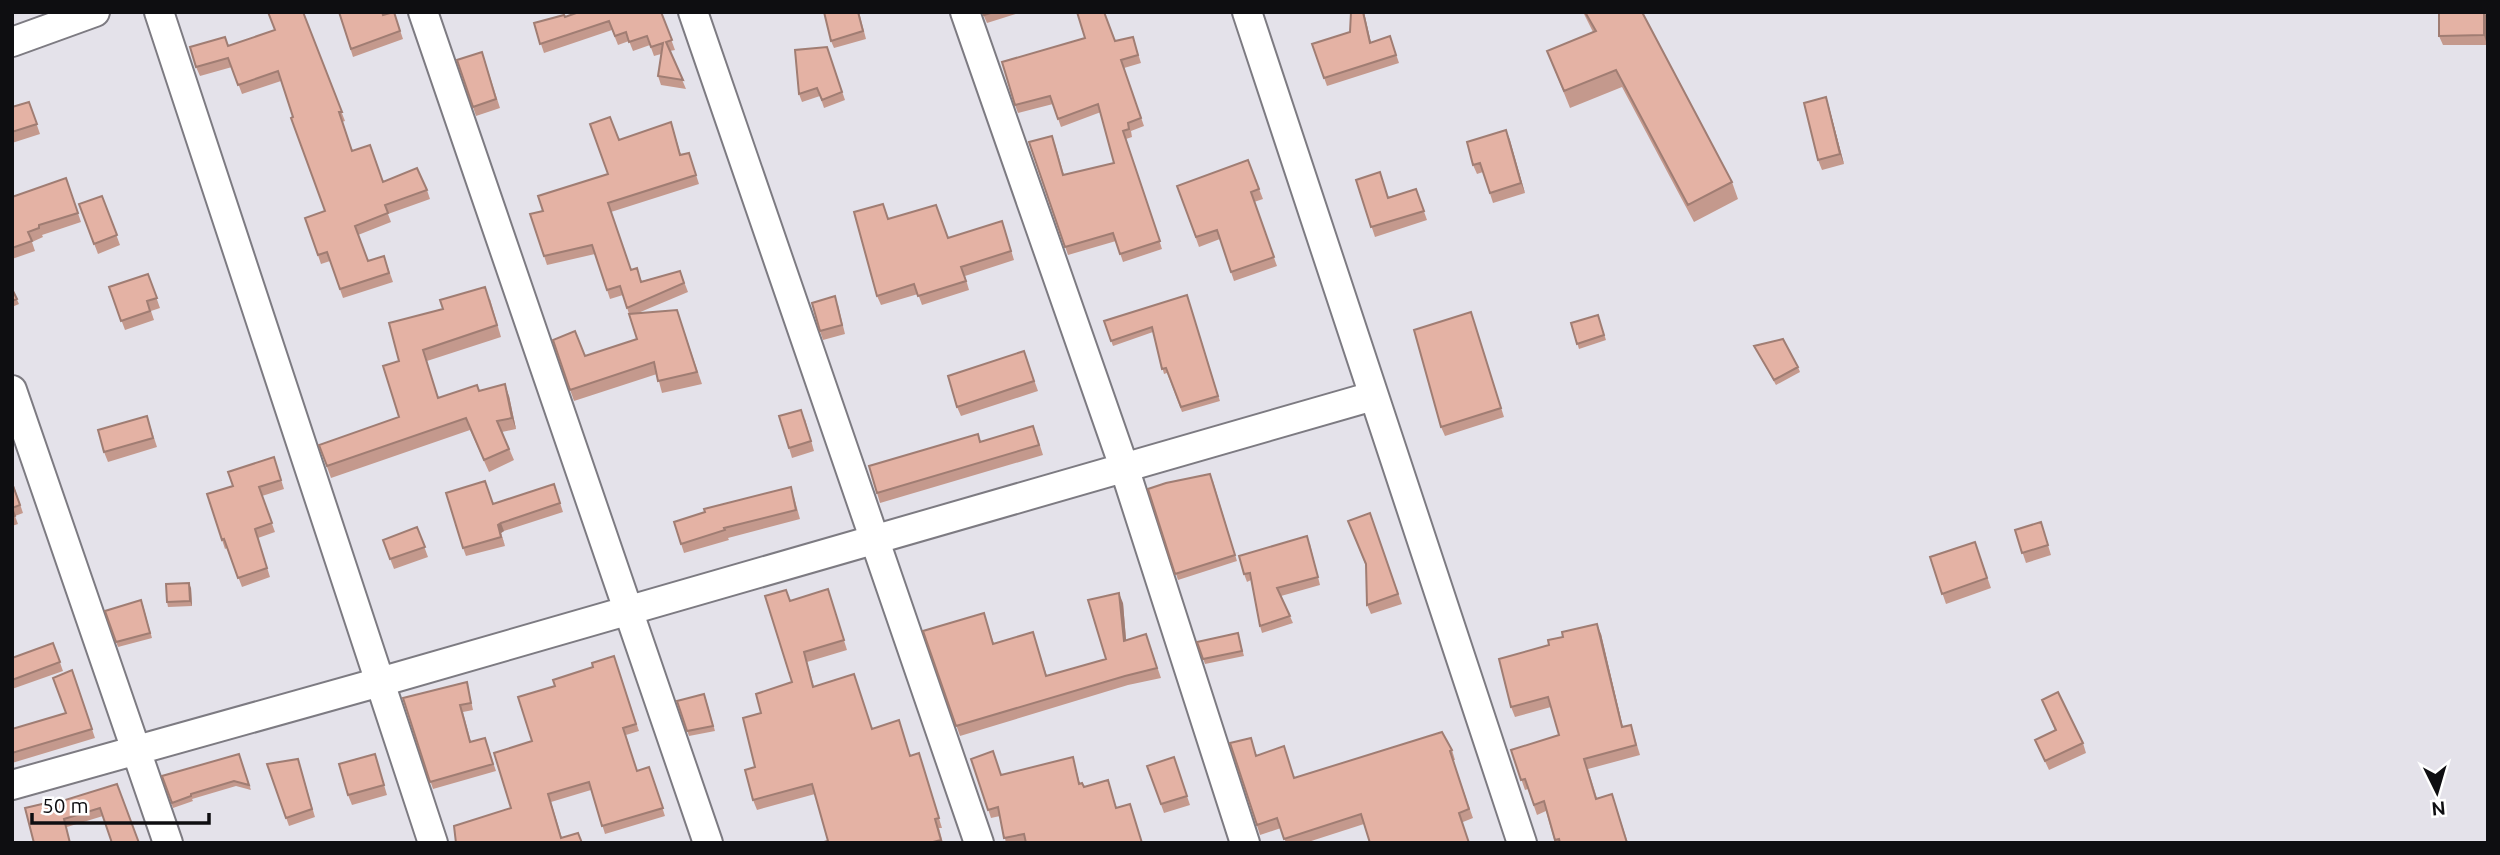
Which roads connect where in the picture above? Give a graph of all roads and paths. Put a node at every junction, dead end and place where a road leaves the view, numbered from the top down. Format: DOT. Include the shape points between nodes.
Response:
graph roads {
  1 [pos="95,12"];
  2 [pos="159,12"];
  3 [pos="423,12"];
  4 [pos="693,12"];
  5 [pos="965,12"];
  6 [pos="1247,12"];
  7 [pos="12,42"];
  8 [pos="12,390"];
  9 [pos="1373,396"];
  10 [pos="1124,467"];
  11 [pos="874,538"];
  12 [pos="628,609"];
  13 [pos="380,682"];
  14 [pos="136,750"];
  15 [pos="12,785"];
  16 [pos="168,843"];
  17 [pos="433,843"];
  18 [pos="708,843"];
  19 [pos="979,843"];
  20 [pos="1245,843"];
  21 [pos="1522,843"];
  1 -- 7 [label="street"];
  2 -- 13 [label="street"];
  3 -- 12 [label="street"];
  4 -- 11 [label="street"];
  5 -- 10 [label="street"];
  6 -- 9 [label="street"];
  8 -- 14 [label="street"];
  9 -- 10 [label="street"];
  9 -- 21 [label="street"];
  10 -- 11 [label="street"];
  10 -- 20 [label="street"];
  11 -- 12 [label="street"];
  11 -- 19 [label="street"];
  12 -- 13 [label="street"];
  12 -- 18 [label="street"];
  13 -- 14 [label="street"];
  13 -- 17 [label="street"];
  14 -- 15 [label="street"];
  14 -- 16 [label="street"];
}
